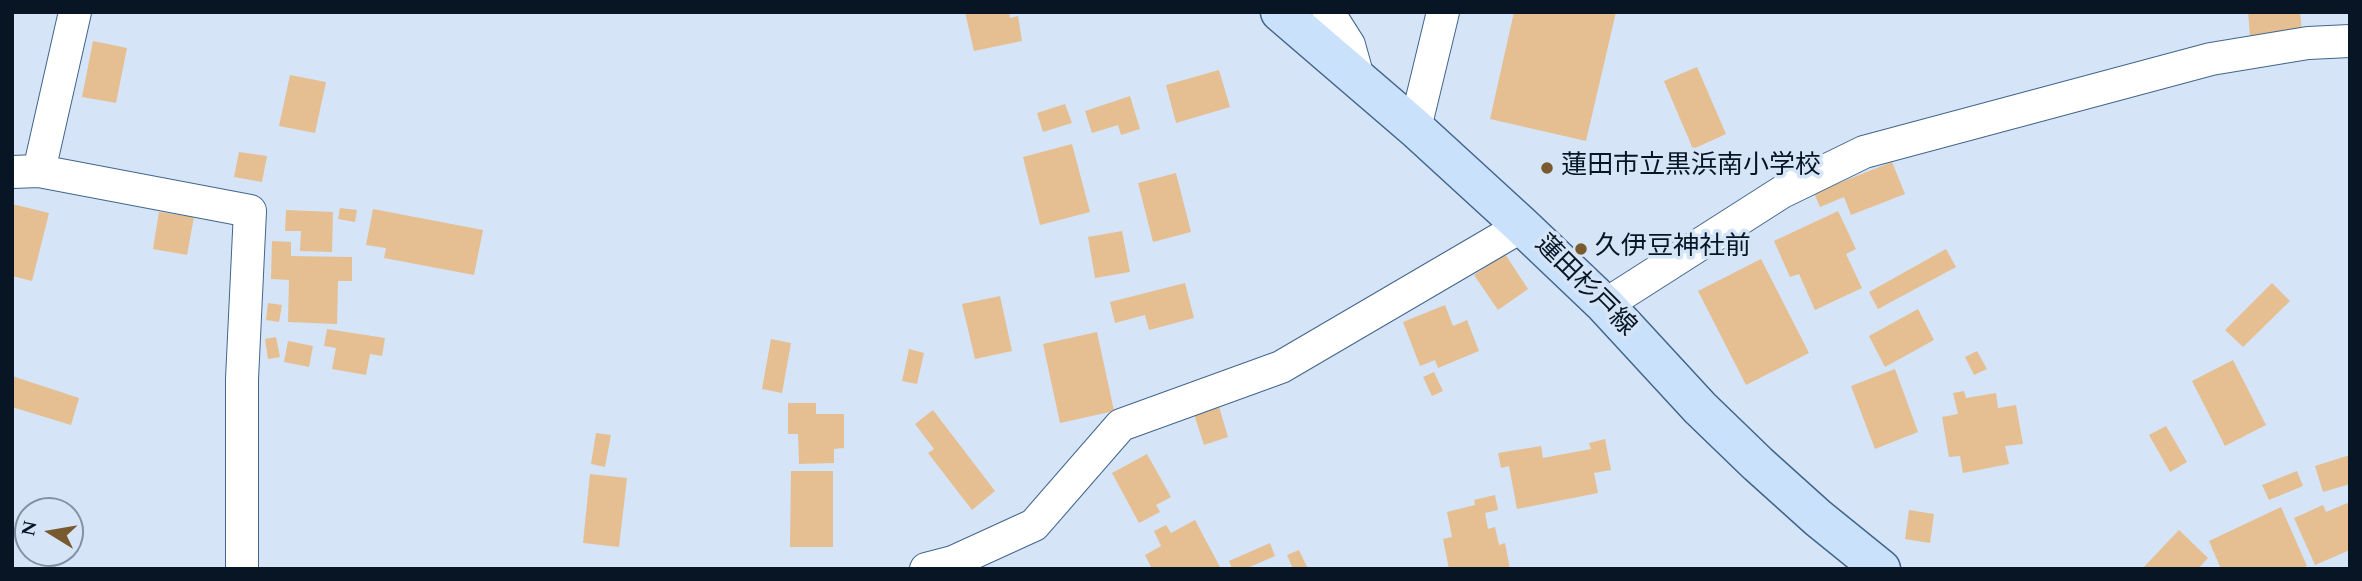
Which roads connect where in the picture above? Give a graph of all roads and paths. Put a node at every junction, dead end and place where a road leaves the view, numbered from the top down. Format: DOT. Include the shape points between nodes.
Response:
graph roads {
  1 [pos="75,12"];
  2 [pos="1280,12"];
  3 [pos="1328,12"];
  4 [pos="1443,12"];
  5 [pos="2350,41"];
  6 [pos="1359,81"];
  7 [pos="1415,128"];
  8 [pos="26,171"];
  9 [pos="1522,226"];
  10 [pos="1605,305"];
  11 [pos="1875,568"];
  12 [pos="242,569"];
  13 [pos="926,569"];
  1 -- 8 [label="street"];
  2 -- 6 [label="main road, 蓮田杉戸線"];
  3 -- 6 [label="street" via="1349,45"];
  4 -- 7 [label="street"];
  5 -- 10 [label="street" via="2211,59 1864,152 1782,192"];
  6 -- 7 [label="main road, 蓮田杉戸線"];
  7 -- 9 [label="main road, 蓮田杉戸線"];
  8 -- 12 [label="street" via="250,211 242,379"];
  9 -- 10 [label="main road, 蓮田杉戸線"];
  9 -- 13 [label="street" via="1281,367 1121,425 1034,525 953,562"];
  10 -- 11 [label="main road, 蓮田杉戸線" via="1700,408"];
}
